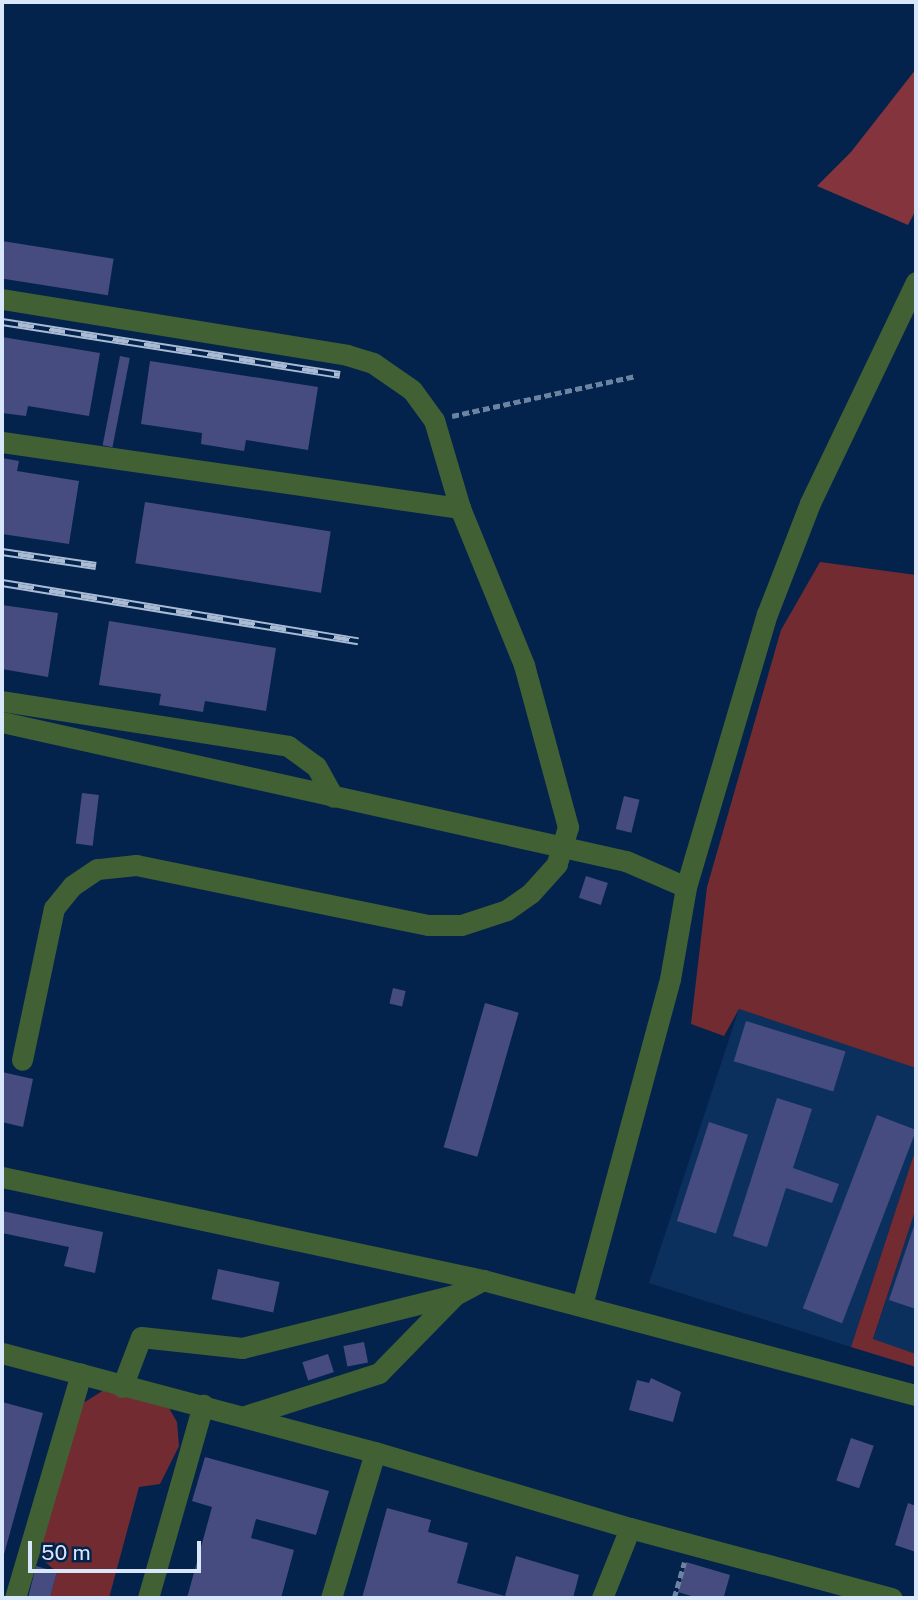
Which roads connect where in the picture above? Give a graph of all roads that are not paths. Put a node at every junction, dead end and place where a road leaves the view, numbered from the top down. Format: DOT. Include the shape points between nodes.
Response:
graph roads {
  1 [pos="916,282"];
  2 [pos="2,299"];
  3 [pos="2,442"];
  4 [pos="460,508"];
  5 [pos="2,701"];
  6 [pos="2,722"];
  7 [pos="333,797"];
  8 [pos="564,849"];
  9 [pos="686,887"];
  10 [pos="22,1060"];
  11 [pos="2,1177"];
  12 [pos="483,1280"];
  13 [pos="455,1295"];
  14 [pos="582,1305"];
  15 [pos="2,1353"];
  16 [pos="80,1374"];
  17 [pos="122,1387"];
  18 [pos="916,1395"];
  19 [pos="203,1405"];
  20 [pos="244,1416"];
  21 [pos="375,1452"];
  22 [pos="630,1528"];
  23 [pos="15,1598"];
  24 [pos="148,1598"];
  25 [pos="331,1598"];
  26 [pos="602,1598"];
  27 [pos="892,1598"];
  1 -- 9 [label="lane" via="787,559"];
  2 -- 4 [label="lane" via="347,355 394,376 434,420"];
  3 -- 4 [label="lane"];
  4 -- 8 [label="lane" via="524,665 566,811"];
  5 -- 7 [label="lane" via="288,746 316,766"];
  6 -- 7 [label="lane"];
  7 -- 8 [label="lane"];
  8 -- 9 [label="lane" via="626,861"];
  8 -- 10 [label="lane" via="531,893 508,910 461,925 428,925 136,865 97,869 72,886 54,908"];
  9 -- 14 [label="lane" via="667,989"];
  11 -- 12 [label="lane"];
  12 -- 13 [label="lane"];
  12 -- 14 [label="lane"];
  13 -- 17 [label="lane" via="242,1348 141,1337"];
  13 -- 20 [label="lane" via="379,1373"];
  14 -- 18 [label="lane"];
  15 -- 16 [label="lane"];
  16 -- 17 [label="lane"];
  16 -- 23 [label="lane"];
  17 -- 19 [label="lane"];
  19 -- 20 [label="lane"];
  19 -- 24 [label="lane"];
  20 -- 21 [label="lane"];
  21 -- 22 [label="lane"];
  21 -- 25 [label="lane"];
  22 -- 26 [label="lane"];
  22 -- 27 [label="lane"];
}
